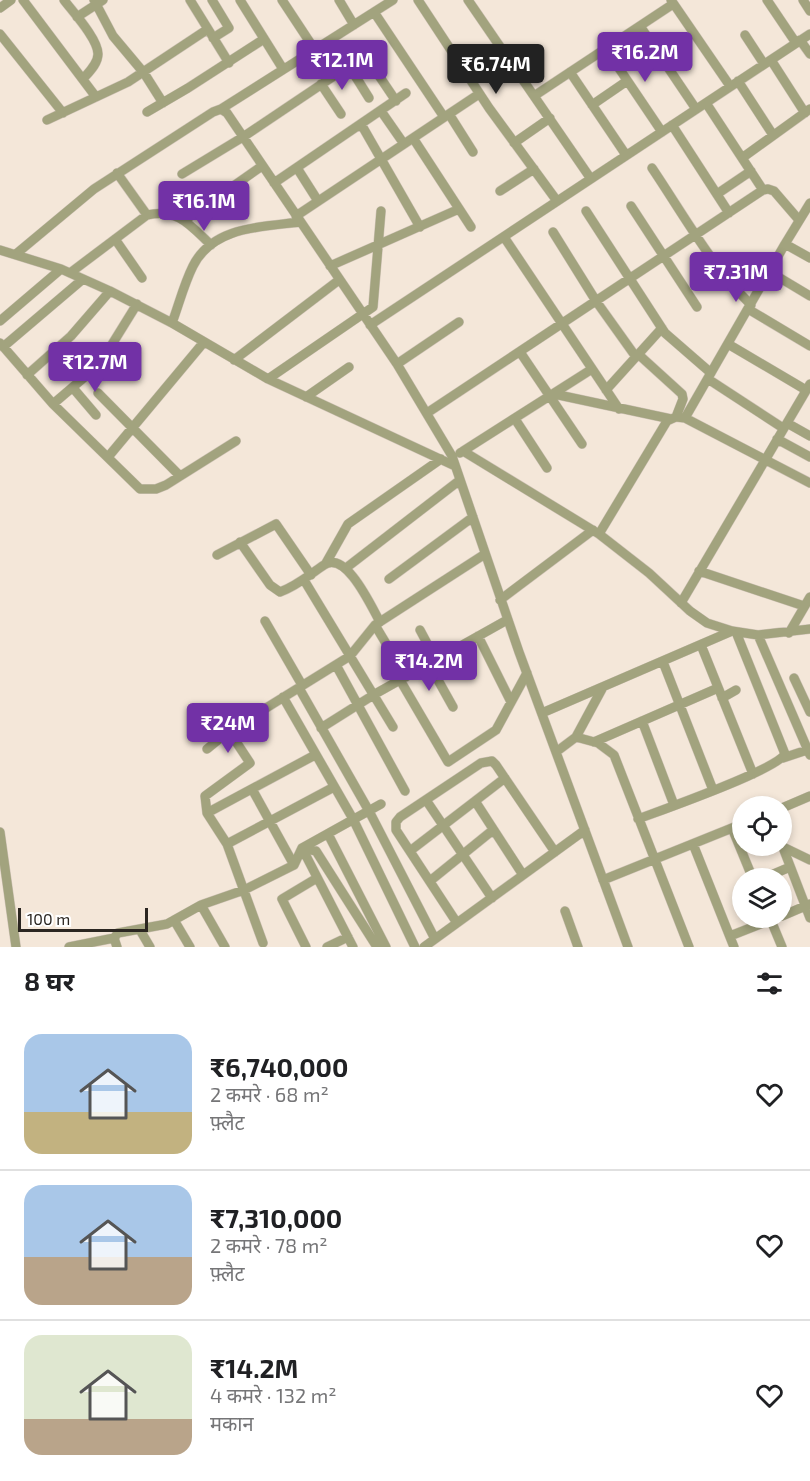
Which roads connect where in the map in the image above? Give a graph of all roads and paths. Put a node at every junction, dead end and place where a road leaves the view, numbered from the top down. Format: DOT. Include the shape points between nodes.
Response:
graph roads {
  1 [pos="11,0"];
  2 [pos="22,0"];
  3 [pos="64,0"];
  4 [pos="190,0"];
  5 [pos="212,0"];
  6 [pos="240,0"];
  7 [pos="282,0"];
  8 [pos="339,0"];
  9 [pos="393,0"];
  10 [pos="418,0"];
  11 [pos="468,0"];
  12 [pos="767,0"];
  13 [pos="802,0"];
  14 [pos="98,1"];
  15 [pos="672,2"];
  16 [pos="0,8"];
  17 [pos="810,11"];
  18 [pos="374,12"];
  19 [pos="76,17"];
  20 [pos="354,25"];
  21 [pos="640,26"];
  22 [pos="0,34"];
  23 [pos="211,34"];
  24 [pos="810,34"];
  25 [pos="745,35"];
  26 [pos="264,39"];
  27 [pos="798,41"];
  28 [pos="377,46"];
  29 [pos="606,49"];
  30 [pos="315,50"];
  31 [pos="810,54"];
  32 [pos="365,55"];
  33 [pos="767,62"];
  34 [pos="229,63"];
  35 [pos="349,66"];
  36 [pos="283,69"];
  37 [pos="570,72"];
  38 [pos="144,73"];
  39 [pos="83,79"];
  40 [pos="627,81"];
  41 [pos="321,84"];
  42 [pos="734,84"];
  43 [pos="406,93"];
  44 [pos="479,93"];
  45 [pos="534,96"];
  46 [pos="96,97"];
  47 [pos="369,98"];
  48 [pos="396,100"];
  49 [pos="163,103"];
  50 [pos="706,103"];
  51 [pos="592,105"];
  52 [pos="221,109"];
  53 [pos="696,109"];
  54 [pos="381,111"];
  55 [pos="807,111"];
  56 [pos="147,112"];
  57 [pos="63,113"];
  58 [pos="341,114"];
  59 [pos="446,115"];
  60 [pos="550,118"];
  61 [pos="47,120"];
  62 [pos="361,124"];
  63 [pos="672,125"];
  64 [pos="662,132"];
  65 [pos="773,135"];
  66 [pos="243,137"];
  67 [pos="413,138"];
  68 [pos="514,143"];
  69 [pos="404,144"];
  70 [pos="474,152"];
  71 [pos="626,155"];
  72 [pos="742,158"];
  73 [pos="381,159"];
  74 [pos="262,166"];
  75 [pos="297,168"];
  76 [pos="652,168"];
  77 [pos="534,169"];
  78 [pos="751,171"];
  79 [pos="117,173"];
  80 [pos="183,174"];
  81 [pos="591,178"];
  82 [pos="274,183"];
  83 [pos="764,190"];
  84 [pos="500,191"];
  85 [pos="717,194"];
  86 [pos="318,201"];
  87 [pos="557,201"];
  88 [pos="810,203"];
  89 [pos="631,206"];
  90 [pos="459,209"];
  91 [pos="586,210"];
  92 [pos="381,211"];
  93 [pos="729,213"];
  94 [pos="147,215"];
  95 [pos="298,219"];
  96 [pos="185,220"];
  97 [pos="799,220"];
  98 [pos="420,227"];
  99 [pos="471,227"];
  100 [pos="553,232"];
  101 [pos="696,235"];
  102 [pos="504,237"];
  103 [pos="115,239"];
  104 [pos="378,244"];
  105 [pos="784,244"];
  106 [pos="211,245"];
  107 [pos="0,250"];
  108 [pos="16,254"];
  109 [pos="664,256"];
  110 [pos="810,258"];
  111 [pos="330,266"];
  112 [pos="65,271"];
  113 [pos="770,272"];
  114 [pos="142,278"];
  115 [pos="83,279"];
  116 [pos="630,279"];
  117 [pos="339,280"];
  118 [pos="110,291"];
  119 [pos="810,296"];
  120 [pos="596,301"];
  121 [pos="137,304"];
  122 [pos="697,307"];
  123 [pos="750,307"];
  124 [pos="363,314"];
  125 [pos="0,321"];
  126 [pos="459,322"];
  127 [pos="172,323"];
  128 [pos="562,324"];
  129 [pos="370,325"];
  130 [pos="662,328"];
  131 [pos="204,342"];
  132 [pos="728,344"];
  133 [pos="1,345"];
  134 [pos="810,346"];
  135 [pos="519,352"];
  136 [pos="637,355"];
  137 [pos="234,360"];
  138 [pos="397,364"];
  139 [pos="349,367"];
  140 [pos="592,369"];
  141 [pos="27,375"];
  142 [pos="710,376"];
  143 [pos="268,379"];
  144 [pos="808,387"];
  145 [pos="73,388"];
  146 [pos="606,390"];
  147 [pos="98,393"];
  148 [pos="552,395"];
  149 [pos="306,397"];
  150 [pos="53,404"];
  151 [pos="618,409"];
  152 [pos="427,413"];
  153 [pos="96,415"];
  154 [pos="677,418"];
  155 [pos="515,419"];
  156 [pos="785,425"];
  157 [pos="132,428"];
  158 [pos="810,436"];
  159 [pos="777,438"];
  160 [pos="236,441"];
  161 [pos="582,444"];
  162 [pos="463,451"];
  163 [pos="108,457"];
  164 [pos="810,457"];
  165 [pos="441,459"];
  166 [pos="765,459"];
  167 [pos="454,461"];
  168 [pos="547,468"];
  169 [pos="180,476"];
  170 [pos="460,480"];
  171 [pos="810,483"];
  172 [pos="472,517"];
  173 [pos="596,532"];
  174 [pos="240,542"];
  175 [pos="484,554"];
  176 [pos="217,555"];
  177 [pos="326,563"];
  178 [pos="346,568"];
  179 [pos="699,571"];
  180 [pos="307,577"];
  181 [pos="389,579"];
  182 [pos="810,597"];
  183 [pos="500,600"];
  184 [pos="681,603"];
  185 [pos="804,606"];
  186 [pos="507,620"];
  187 [pos="265,621"];
  188 [pos="378,623"];
  189 [pos="810,629"];
  190 [pos="420,630"];
  191 [pos="734,632"];
  192 [pos="789,633"];
  193 [pos="759,635"];
  194 [pos="478,636"];
  195 [pos="701,645"];
  196 [pos="350,656"];
  197 [pos="433,662"];
  198 [pos="663,662"];
  199 [pos="336,665"];
  200 [pos="527,673"];
  201 [pos="794,678"];
  202 [pos="403,679"];
  203 [pos="301,687"];
  204 [pos="603,687"];
  205 [pos="718,688"];
  206 [pos="736,690"];
  207 [pos="375,694"];
  208 [pos="284,697"];
  209 [pos="722,698"];
  210 [pos="511,702"];
  211 [pos="358,705"];
  212 [pos="680,705"];
  213 [pos="453,707"];
  214 [pos="810,712"];
  215 [pos="542,713"];
  216 [pos="642,721"];
  217 [pos="393,727"];
  218 [pos="321,728"];
  219 [pos="229,731"];
  220 [pos="576,737"];
  221 [pos="594,742"];
  222 [pos="207,749"];
  223 [pos="556,752"];
  224 [pos="809,752"];
  225 [pos="315,755"];
  226 [pos="783,758"];
  227 [pos="753,774"];
  228 [pos="505,778"];
  229 [pos="334,787"];
  230 [pos="252,789"];
  231 [pos="713,790"];
  232 [pos="405,791"];
  233 [pos="426,800"];
  234 [pos="809,800"];
  235 [pos="475,801"];
  236 [pos="381,804"];
  237 [pos="674,805"];
  238 [pos="792,805"];
  239 [pos="369,811"];
  240 [pos="207,813"];
  241 [pos="353,819"];
  242 [pos="638,819"];
  243 [pos="270,821"];
  244 [pos="444,825"];
  245 [pos="732,828"];
  246 [pos="494,830"];
  247 [pos="585,830"];
  248 [pos="0,832"];
  249 [pos="328,834"];
  250 [pos="227,844"];
  251 [pos="693,844"];
  252 [pos="302,848"];
  253 [pos="410,851"];
  254 [pos="792,851"];
  255 [pos="555,852"];
  256 [pos="463,855"];
  257 [pos="786,856"];
  258 [pos="653,860"];
  259 [pos="810,860"];
  260 [pos="294,865"];
  261 [pos="790,867"];
  262 [pos="3,872"];
  263 [pos="523,875"];
  264 [pos="317,878"];
  265 [pos="603,880"];
  266 [pos="430,881"];
  267 [pos="244,890"];
  268 [pos="492,898"];
  269 [pos="201,905"];
  270 [pos="807,906"];
  271 [pos="566,911"];
  272 [pos="792,912"];
  273 [pos="810,918"];
  274 [pos="174,920"];
  275 [pos="457,923"];
  276 [pos="750,928"];
  277 [pos="775,928"];
  278 [pos="140,930"];
  279 [pos="730,936"];
  280 [pos="348,937"];
  281 [pos="435,939"];
  282 [pos="115,943"];
  283 [pos="263,943"];
  284 [pos="16,947"];
  285 [pos="73,947"];
  286 [pos="150,947"];
  287 [pos="190,947"];
  288 [pos="225,947"];
  289 [pos="306,947"];
  290 [pos="327,947"];
  291 [pos="353,947"];
  292 [pos="377,947"];
  293 [pos="386,947"];
  294 [pos="416,947"];
  295 [pos="424,947"];
  296 [pos="578,947"];
  297 [pos="628,947"];
  298 [pos="689,947"];
  299 [pos="735,947"];
  300 [pos="782,947"];
  1 -- 16 [label="street"];
  2 -- 39 [label="street"];
  3 -- 19 [label="street"];
  4 -- 23 [label="street"];
  5 -- 23 [label="street" via="229,28"];
  6 -- 26 [label="street"];
  7 -- 30 [label="street"];
  8 -- 20 [label="street"];
  9 -- 18 [label="street"];
  10 -- 44 [label="street"];
  11 -- 45 [label="street"];
  12 -- 27 [label="street"];
  13 -- 17 [label="street"];
  14 -- 19 [label="street"];
  14 -- 38 [label="street" via="113,36"];
  15 -- 21 [label="street"];
  15 -- 42 [label="street"];
  18 -- 20 [label="street"];
  18 -- 59 [label="street"];
  19 -- 39 [label="street" via="98,54"];
  20 -- 30 [label="street"];
  21 -- 29 [label="street"];
  21 -- 53 [label="street"];
  22 -- 57 [label="street"];
  23 -- 34 [label="street"];
  23 -- 38 [label="street"];
  24 -- 27 [label="street"];
  25 -- 33 [label="street"];
  26 -- 34 [label="street"];
  26 -- 36 [label="street"];
  27 -- 31 [label="street"];
  27 -- 33 [label="street"];
  28 -- 32 [label="street"];
  29 -- 37 [label="street"];
  29 -- 40 [label="street"];
  30 -- 36 [label="street"];
  32 -- 35 [label="street"];
  32 -- 48 [label="street"];
  33 -- 42 [label="street"];
  33 -- 55 [label="street"];
  34 -- 49 [label="street"];
  35 -- 41 [label="street"];
  35 -- 47 [label="street"];
  36 -- 52 [label="street"];
  37 -- 45 [label="street"];
  37 -- 51 [label="street"];
  38 -- 46 [label="street"];
  38 -- 49 [label="street"];
  39 -- 46 [label="street"];
  40 -- 51 [label="street"];
  40 -- 64 [label="street"];
  41 -- 58 [label="street"];
  41 -- 66 [label="street"];
  42 -- 50 [label="street"];
  42 -- 65 [label="street"];
  43 -- 48 [label="street"];
  44 -- 59 [label="street"];
  44 -- 68 [label="street"];
  45 -- 60 [label="street"];
  46 -- 57 [label="street"];
  48 -- 54 [label="street"];
  49 -- 56 [label="street"];
  50 -- 53 [label="street"];
  50 -- 72 [label="street"];
  51 -- 71 [label="street"];
  52 -- 66 [label="street"];
  52 -- 79 [label="street"];
  53 -- 63 [label="street"];
  54 -- 62 [label="street"];
  54 -- 69 [label="street"];
  55 -- 65 [label="street"];
  57 -- 61 [label="street"];
  59 -- 67 [label="street"];
  59 -- 70 [label="street"];
  60 -- 68 [label="street"];
  60 -- 81 [label="street"];
  62 -- 73 [label="street"];
  62 -- 75 [label="street"];
  63 -- 64 [label="street"];
  63 -- 85 [label="street"];
  64 -- 71 [label="street"];
  65 -- 72 [label="street"];
  66 -- 74 [label="street"];
  66 -- 80 [label="street"];
  67 -- 69 [label="street"];
  67 -- 90 [label="street"];
  68 -- 77 [label="street"];
  69 -- 73 [label="street"];
  71 -- 81 [label="street"];
  72 -- 78 [label="street"];
  73 -- 86 [label="street"];
  73 -- 98 [label="street"];
  74 -- 82 [label="street"];
  74 -- 96 [label="street"];
  75 -- 82 [label="street"];
  75 -- 86 [label="street"];
  76 -- 101 [label="street"];
  77 -- 84 [label="street"];
  77 -- 87 [label="street"];
  78 -- 83 [label="street"];
  78 -- 85 [label="street"];
  79 -- 94 [label="street"];
  79 -- 108 [label="street"];
  81 -- 87 [label="street"];
  82 -- 95 [label="street"];
  83 -- 93 [label="street"];
  83 -- 97 [label="street" via="774,190"];
  85 -- 93 [label="street"];
  86 -- 95 [label="street"];
  87 -- 102 [label="street"];
  88 -- 97 [label="street"];
  89 -- 109 [label="street"];
  90 -- 98 [label="street"];
  90 -- 99 [label="street"];
  91 -- 116 [label="street"];
  92 -- 104 [label="street"];
  93 -- 101 [label="street"];
  94 -- 96 [label="street" via="175,215"];
  94 -- 103 [label="street"];
  95 -- 106 [label="street" via="239,231"];
  95 -- 111 [label="street"];
  96 -- 106 [label="street"];
  97 -- 105 [label="street"];
  98 -- 104 [label="street"];
  100 -- 120 [label="street"];
  101 -- 109 [label="street"];
  101 -- 123 [label="street"];
  102 -- 128 [label="street"];
  102 -- 129 [label="street"];
  103 -- 112 [label="street"];
  103 -- 114 [label="street"];
  104 -- 111 [label="street"];
  104 -- 124 [label="street" via="373,307"];
  105 -- 110 [label="street"];
  105 -- 113 [label="street"];
  106 -- 127 [label="street" via="194,265"];
  107 -- 108 [label="street"];
  108 -- 112 [label="street"];
  109 -- 116 [label="street"];
  109 -- 122 [label="street"];
  111 -- 117 [label="street"];
  112 -- 115 [label="street"];
  112 -- 125 [label="street"];
  113 -- 119 [label="street"];
  113 -- 123 [label="street"];
  115 -- 118 [label="street"];
  115 -- 133 [label="street"];
  116 -- 120 [label="street"];
  116 -- 130 [label="street"];
  117 -- 124 [label="street"];
  117 -- 137 [label="street"];
  118 -- 121 [label="street"];
  118 -- 141 [label="street" via="71,336"];
  120 -- 128 [label="street"];
  120 -- 136 [label="street"];
  121 -- 127 [label="street"];
  121 -- 145 [label="street" via="106,354"];
  123 -- 132 [label="street"];
  123 -- 134 [label="street"];
  124 -- 129 [label="street"];
  124 -- 143 [label="street"];
  126 -- 138 [label="street"];
  127 -- 131 [label="street"];
  128 -- 135 [label="street"];
  128 -- 140 [label="street"];
  129 -- 138 [label="street"];
  130 -- 136 [label="street"];
  130 -- 142 [label="street"];
  131 -- 137 [label="street"];
  131 -- 157 [label="street"];
  132 -- 142 [label="street"];
  132 -- 144 [label="street"];
  133 -- 141 [label="street"];
  135 -- 148 [label="street"];
  135 -- 152 [label="street"];
  136 -- 146 [label="street"];
  136 -- 154 [label="street" via="682,394"];
  137 -- 143 [label="street"];
  138 -- 152 [label="street"];
  139 -- 149 [label="street"];
  140 -- 146 [label="street"];
  140 -- 148 [label="street"];
  141 -- 150 [label="street"];
  142 -- 154 [label="street"];
  142 -- 156 [label="street"];
  143 -- 149 [label="street"];
  144 -- 156 [label="street"];
  145 -- 150 [label="street"];
  145 -- 153 [label="street"];
  146 -- 151 [label="street"];
  147 -- 157 [label="street"];
  148 -- 151 [label="street"];
  148 -- 155 [label="street"];
  148 -- 161 [label="street"];
  149 -- 165 [label="street"];
  150 -- 163 [label="street"];
  151 -- 154 [label="street"];
  152 -- 167 [label="street"];
  154 -- 166 [label="street"];
  154 -- 173 [label="street" via="667,421"];
  155 -- 162 [label="street"];
  155 -- 168 [label="street"];
  156 -- 158 [label="street"];
  156 -- 159 [label="street"];
  157 -- 163 [label="street"];
  157 -- 169 [label="street"];
  159 -- 164 [label="street"];
  159 -- 166 [label="street"];
  160 -- 169 [label="street"];
  162 -- 167 [label="street"];
  162 -- 173 [label="street"];
  163 -- 169 [label="street" via="140,489 156,489"];
  165 -- 167 [label="street"];
  165 -- 177 [label="street" via="348,524"];
  166 -- 171 [label="street"];
  166 -- 179 [label="street"];
  167 -- 170 [label="street"];
  170 -- 172 [label="street"];
  170 -- 178 [label="street"];
  172 -- 175 [label="street"];
  172 -- 181 [label="street"];
  173 -- 183 [label="street"];
  173 -- 184 [label="street"];
  174 -- 176 [label="street"];
  174 -- 180 [label="street" via="275,590 290,589"];
  174 -- 180 [label="street" via="276,524"];
  175 -- 183 [label="street"];
  175 -- 188 [label="street"];
  177 -- 178 [label="street" via="334,561"];
  177 -- 180 [label="street"];
  178 -- 188 [label="street"];
  179 -- 184 [label="street"];
  179 -- 185 [label="street"];
  180 -- 196 [label="street"];
  182 -- 185 [label="street"];
  183 -- 186 [label="street"];
  184 -- 191 [label="street" via="707,623"];
  185 -- 192 [label="street"];
  186 -- 194 [label="street"];
  186 -- 200 [label="street"];
  187 -- 203 [label="street"];
  188 -- 196 [label="street"];
  188 -- 202 [label="street"];
  189 -- 192 [label="street"];
  190 -- 197 [label="street"];
  191 -- 193 [label="street"];
  191 -- 195 [label="street"];
  191 -- 226 [label="street" via="784,750"];
  192 -- 193 [label="street"];
  193 -- 224 [label="street"];
  194 -- 197 [label="street"];
  194 -- 210 [label="street"];
  195 -- 198 [label="street"];
  195 -- 205 [label="street"];
  196 -- 199 [label="street"];
  196 -- 207 [label="street"];
  197 -- 202 [label="street"];
  197 -- 213 [label="street"];
  198 -- 204 [label="street"];
  198 -- 212 [label="street"];
  199 -- 203 [label="street"];
  199 -- 211 [label="street"];
  200 -- 210 [label="street"];
  200 -- 215 [label="street"];
  201 -- 214 [label="street"];
  202 -- 207 [label="street"];
  202 -- 210 [label="street" via="448,762 496,730"];
  203 -- 208 [label="street"];
  203 -- 218 [label="street"];
  204 -- 215 [label="street"];
  204 -- 220 [label="street"];
  205 -- 209 [label="street"];
  205 -- 212 [label="street"];
  206 -- 209 [label="street"];
  207 -- 211 [label="street"];
  207 -- 217 [label="street"];
  208 -- 219 [label="street"];
  208 -- 225 [label="street"];
  209 -- 227 [label="street"];
  211 -- 218 [label="street"];
  211 -- 232 [label="street"];
  212 -- 216 [label="street"];
  212 -- 231 [label="street"];
  215 -- 223 [label="street"];
  216 -- 221 [label="street"];
  216 -- 237 [label="street"];
  218 -- 239 [label="street"];
  219 -- 222 [label="street"];
  219 -- 240 [label="street" via="250,763 205,796"];
  220 -- 221 [label="street"];
  220 -- 223 [label="street"];
  221 -- 242 [label="street" via="614,755"];
  223 -- 247 [label="street"];
  224 -- 226 [label="street"];
  225 -- 229 [label="street"];
  225 -- 230 [label="street"];
  226 -- 227 [label="street"];
  227 -- 231 [label="street"];
  228 -- 233 [label="street" via="492,761 486,761"];
  228 -- 235 [label="street"];
  228 -- 255 [label="street"];
  229 -- 241 [label="street"];
  229 -- 243 [label="street"];
  230 -- 240 [label="street"];
  230 -- 243 [label="street"];
  231 -- 237 [label="street"];
  233 -- 244 [label="street"];
  233 -- 253 [label="street" via="396,822 396,830"];
  234 -- 238 [label="street"];
  235 -- 244 [label="street"];
  235 -- 246 [label="street"];
  236 -- 239 [label="street"];
  237 -- 242 [label="street"];
  239 -- 241 [label="street"];
  239 -- 281 [label="street"];
  240 -- 250 [label="street"];
  241 -- 249 [label="street"];
  241 -- 294 [label="street"];
  242 -- 258 [label="street"];
  243 -- 250 [label="street"];
  243 -- 260 [label="street"];
  244 -- 253 [label="street"];
  244 -- 256 [label="street"];
  245 -- 251 [label="street"];
  246 -- 256 [label="street"];
  246 -- 263 [label="street"];
  247 -- 255 [label="street"];
  247 -- 265 [label="street"];
  248 -- 262 [label="street"];
  249 -- 252 [label="street"];
  249 -- 293 [label="street"];
  250 -- 267 [label="street"];
  251 -- 258 [label="street"];
  251 -- 279 [label="street"];
  252 -- 260 [label="street"];
  252 -- 264 [label="street"];
  252 -- 292 [label="street" via="316,850"];
  253 -- 266 [label="street"];
  254 -- 259 [label="street"];
  255 -- 263 [label="street"];
  256 -- 266 [label="street"];
  256 -- 268 [label="street"];
  257 -- 261 [label="street"];
  258 -- 265 [label="street"];
  258 -- 298 [label="street"];
  260 -- 267 [label="street"];
  261 -- 270 [label="street"];
  262 -- 284 [label="street"];
  263 -- 268 [label="street"];
  264 -- 280 [label="street"];
  264 -- 289 [label="street" via="282,899"];
  265 -- 297 [label="street"];
  266 -- 275 [label="street"];
  267 -- 269 [label="street"];
  267 -- 283 [label="street"];
  268 -- 275 [label="street"];
  269 -- 274 [label="street"];
  269 -- 288 [label="street"];
  270 -- 272 [label="street"];
  270 -- 273 [label="street"];
  271 -- 296 [label="street"];
  274 -- 278 [label="street"];
  274 -- 287 [label="street"];
  275 -- 281 [label="street"];
  276 -- 279 [label="street"];
  277 -- 300 [label="street"];
  278 -- 282 [label="street" via="118,933"];
  278 -- 286 [label="street"];
  279 -- 299 [label="street"];
  280 -- 290 [label="street"];
  280 -- 291 [label="street"];
  281 -- 295 [label="street"];
  282 -- 285 [label="street"];
}
